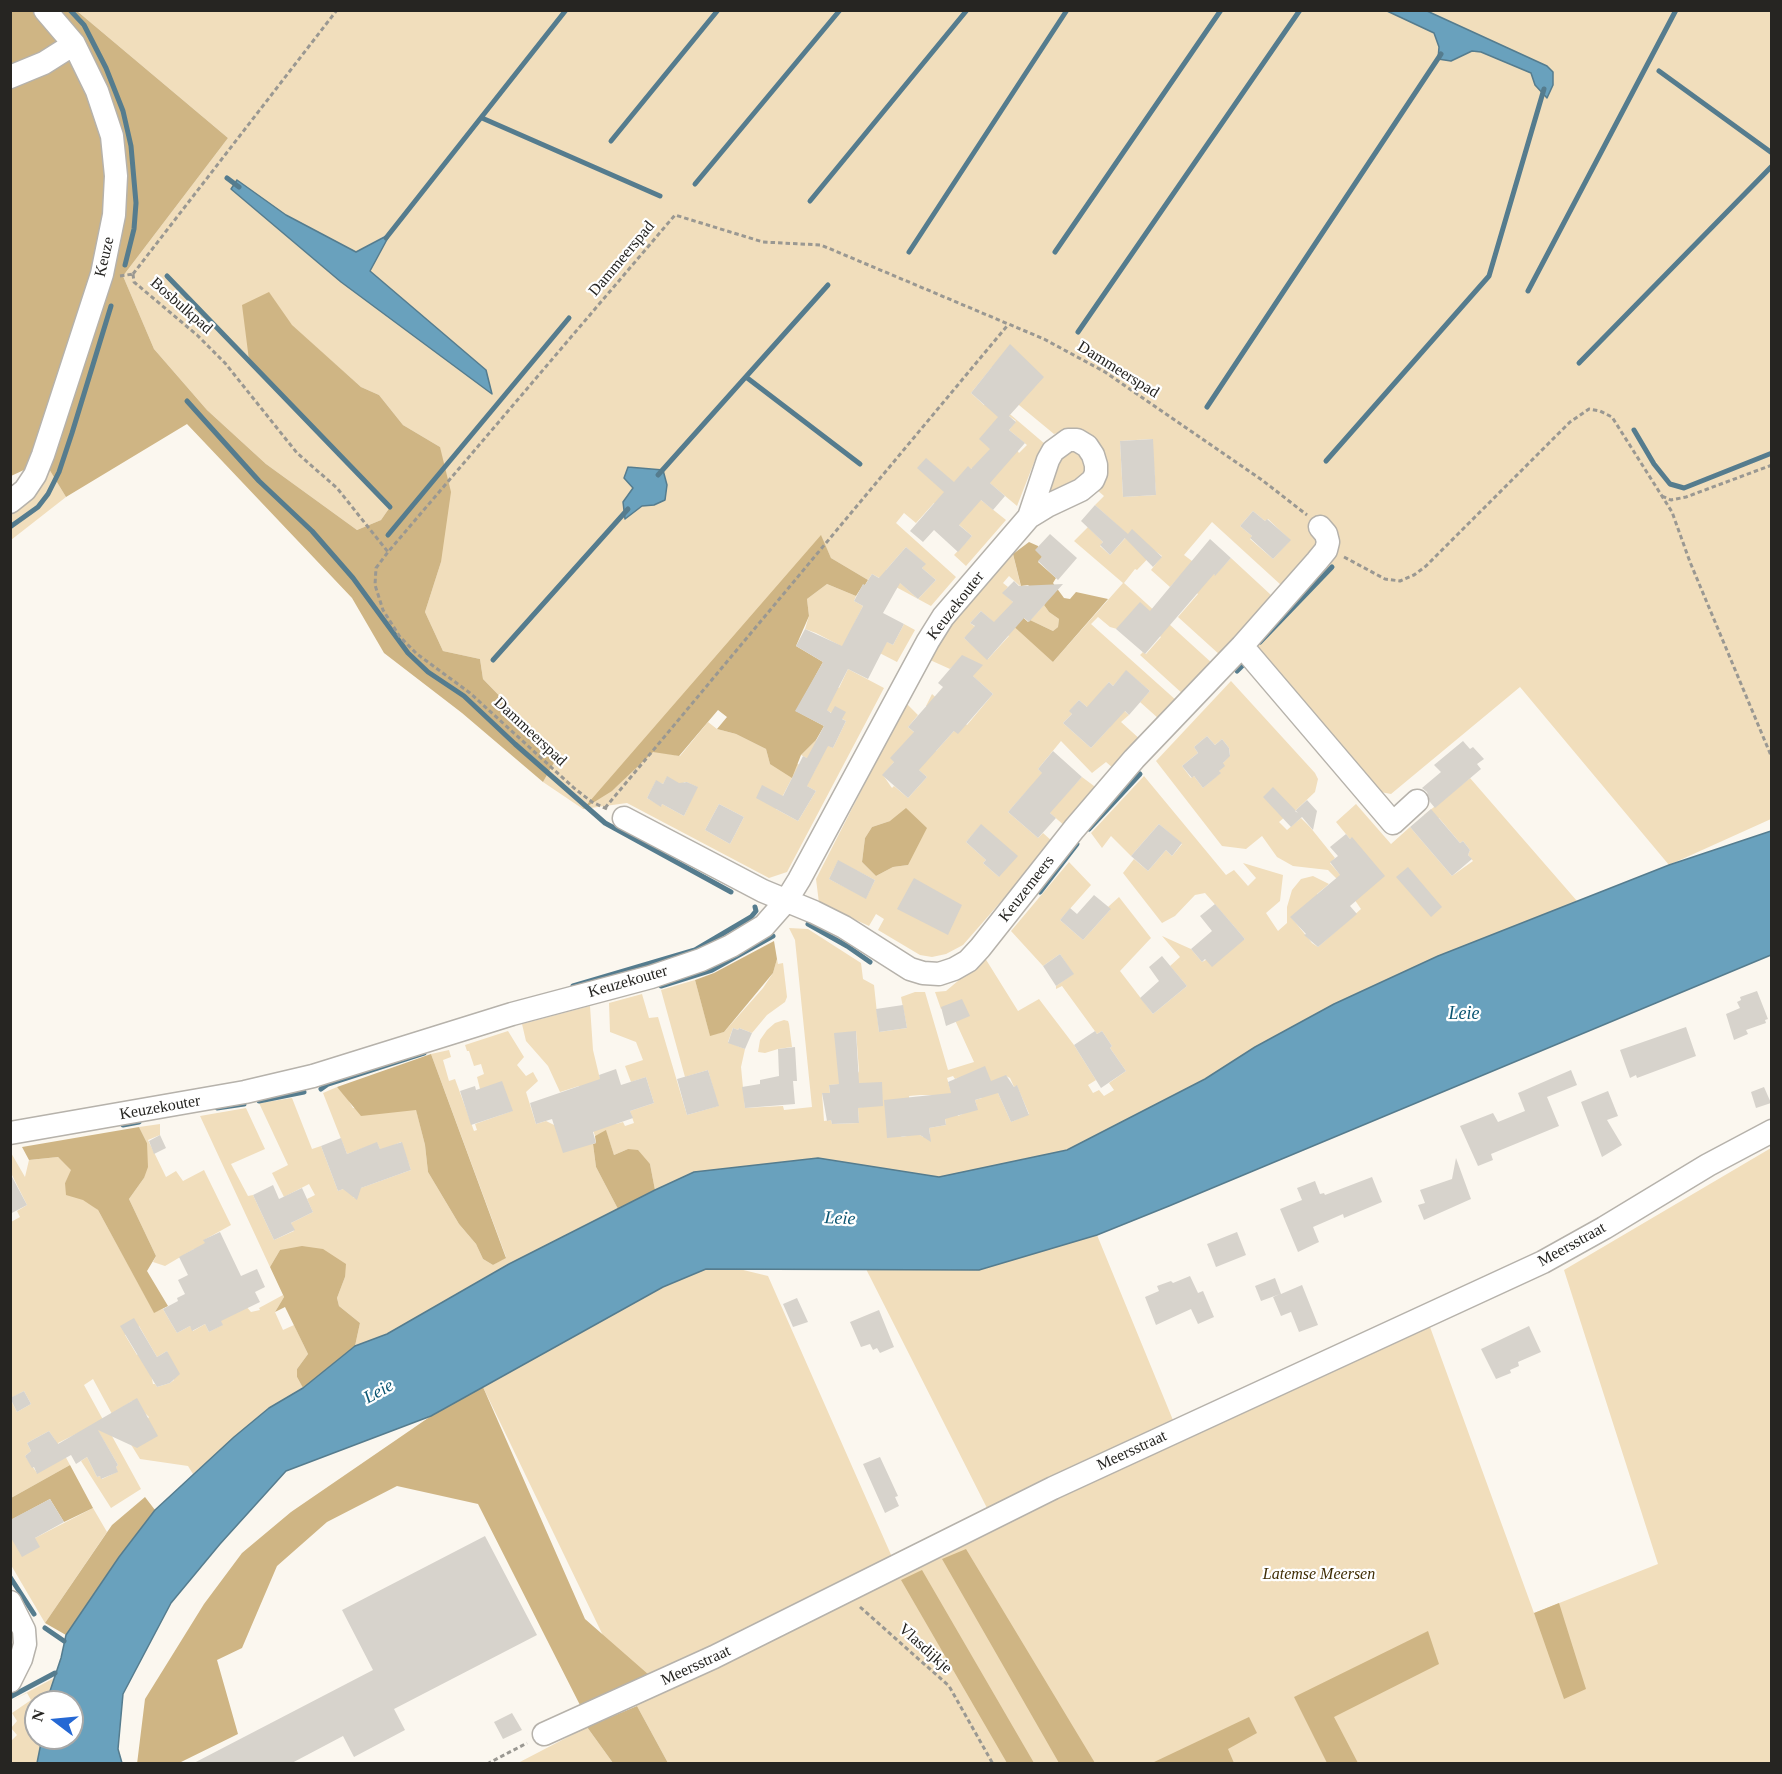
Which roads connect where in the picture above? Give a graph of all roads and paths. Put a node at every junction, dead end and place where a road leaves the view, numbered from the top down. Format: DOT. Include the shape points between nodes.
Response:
graph roads {
  1 [pos="45,10"];
  2 [pos="338,10"];
  3 [pos="74,44"];
  4 [pos="10,77"];
  5 [pos="1007,325"];
  6 [pos="1772,465"];
  7 [pos="1661,496"];
  8 [pos="10,502"];
  9 [pos="1029,517"];
  10 [pos="1320,527"];
  11 [pos="1326,550"];
  12 [pos="388,552"];
  13 [pos="1242,646"];
  14 [pos="1772,758"];
  15 [pos="1418,801"];
  16 [pos="614,813"];
  17 [pos="786,901"];
  18 [pos="1772,1131"];
  19 [pos="10,1133"];
  20 [pos="846,1592"];
  21 [pos="10,1602"];
  22 [pos="10,1681"];
  23 [pos="544,1734"];
  24 [pos="487,1764"];
  25 [pos="993,1764"];
  1 -- 3 [label="street, Keuze"];
  2 -- 12 [label="path, Bosbulkpad" via="133,274 134,282 225,363 297,453 337,488"];
  3 -- 4 [label="street" via="44,63"];
  3 -- 8 [label="street, Keuze" via="97,91 112,136 114,215 102,274 43,455 25,490"];
  5 -- 10 [label="path, Dammeerspad" via="1044,339 1105,372 1262,480"];
  5 -- 12 [label="path, Dammeerspad" via="821,245 763,242 675,215"];
  5 -- 16 [label="path"];
  6 -- 7 [label="path" via="1686,497 1671,500"];
  7 -- 11 [label="path" via="1612,417 1589,409 1570,422 1414,575 1400,581 1385,579"];
  7 -- 14 [label="path" via="1672,512"];
  9 -- 17 [label="street, Keuzekouter" via="943,617"];
  10 -- 11 [label="street" via="1326,534"];
  11 -- 13 [label="street, Keuzemeers"];
  12 -- 16 [label="path, Dammeerspad" via="376,568 375,585 383,610 400,637 470,693 574,788"];
  13 -- 15 [label="street" via="1393,823"];
  13 -- 17 [label="street, Keuzemeers" via="1134,759 968,961 939,974 909,969 844,927"];
  16 -- 17 [label="street, Keuzemeers"];
  17 -- 19 [label="street, Keuzekouter" via="764,926 731,946 651,977 512,1014 306,1078"];
  18 -- 20 [label="street, Meersstraat" via="1544,1262 1053,1488"];
  20 -- 23 [label="street, Meersstraat"];
  20 -- 25 [label="path, Vlasdijkje" via="949,1686"];
  21 -- 22 [label="street" via="24,1630 25,1644"];
  23 -- 24 [label="path"];
}
